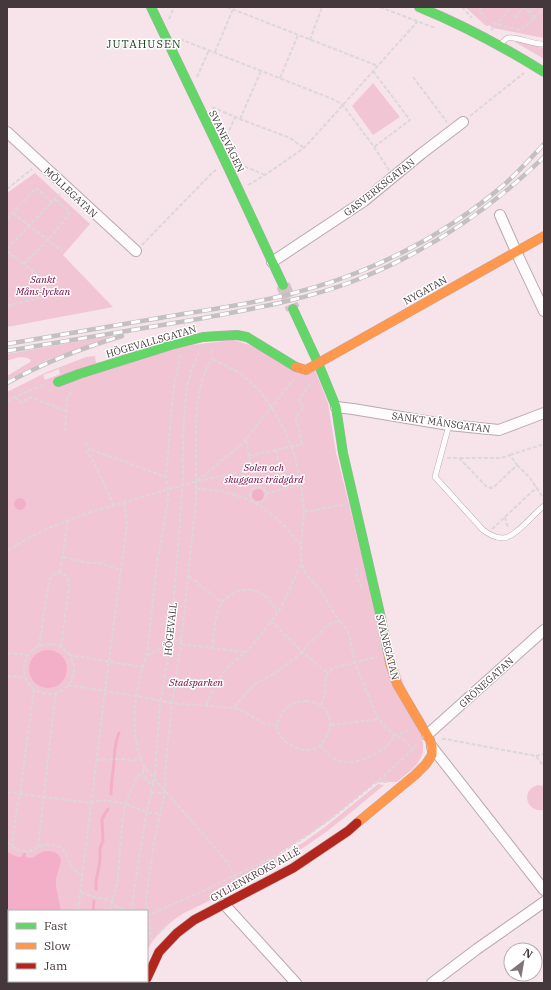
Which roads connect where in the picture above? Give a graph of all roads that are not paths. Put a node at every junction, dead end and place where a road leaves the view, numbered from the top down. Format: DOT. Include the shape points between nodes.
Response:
graph roads {
  1 [pos="151,7"];
  2 [pos="420,7"];
  3 [pos="544,44"];
  4 [pos="500,46"];
  5 [pos="544,72"];
  6 [pos="463,122"];
  7 [pos="7,132"];
  8 [pos="500,215"];
  9 [pos="544,236"];
  10 [pos="136,251"];
  11 [pos="516,252"];
  12 [pos="272,262"];
  13 [pos="283,285"];
  14 [pos="293,309"];
  15 [pos="544,311"];
  16 [pos="318,363"];
  17 [pos="58,382"];
  18 [pos="336,407"];
  19 [pos="544,414"];
  20 [pos="449,425"];
  21 [pos="544,506"];
  22 [pos="544,630"];
  23 [pos="427,735"];
  24 [pos="432,747"];
  25 [pos="544,890"];
  26 [pos="544,902"];
  27 [pos="224,904"];
  28 [pos="148,976"];
  29 [pos="296,983"];
  30 [pos="432,983"];
  1 -- 12 [label="street, SVANEVÄGEN"];
  2 -- 4 [label="street"];
  3 -- 4 [label="lane" via="508,38"];
  4 -- 5 [label="street"];
  6 -- 12 [label="street, GASVERKSGATAN" via="364,201"];
  7 -- 10 [label="street, MÖLLEGATAN"];
  8 -- 11 [label="street"];
  9 -- 11 [label="street, NYGATAN"];
  11 -- 15 [label="street"];
  11 -- 16 [label="street, NYGATAN"];
  12 -- 13 [label="street, SVANEVÄGEN"];
  14 -- 16 [label="street"];
  16 -- 17 [label="street, HÖGEVALLSGATAN" via="306,370 298,368 247,337 203,337"];
  16 -- 18 [label="street, SVANEGATAN"];
  18 -- 20 [label="street, SANKT MÅNSGATAN"];
  18 -- 23 [label="street, SVANEGATAN" via="343,453 390,663 398,684"];
  19 -- 20 [label="street, SANKT MÅNSGATAN" via="499,430"];
  20 -- 21 [label="lane" via="435,477 483,530 496,537 510,536"];
  22 -- 23 [label="street, GRÖNEGATAN"];
  23 -- 24 [label="street, SVANEGATAN"];
  24 -- 25 [label="street, SVANEGATAN"];
  24 -- 27 [label="street, GYLLENKROKS ALLÉ" via="432,755 415,775 348,831 294,868"];
  26 -- 30 [label="street"];
  27 -- 28 [label="street, GYLLENKROKS ALLÉ" via="194,920 177,933 159,952"];
  27 -- 29 [label="street"];
}
